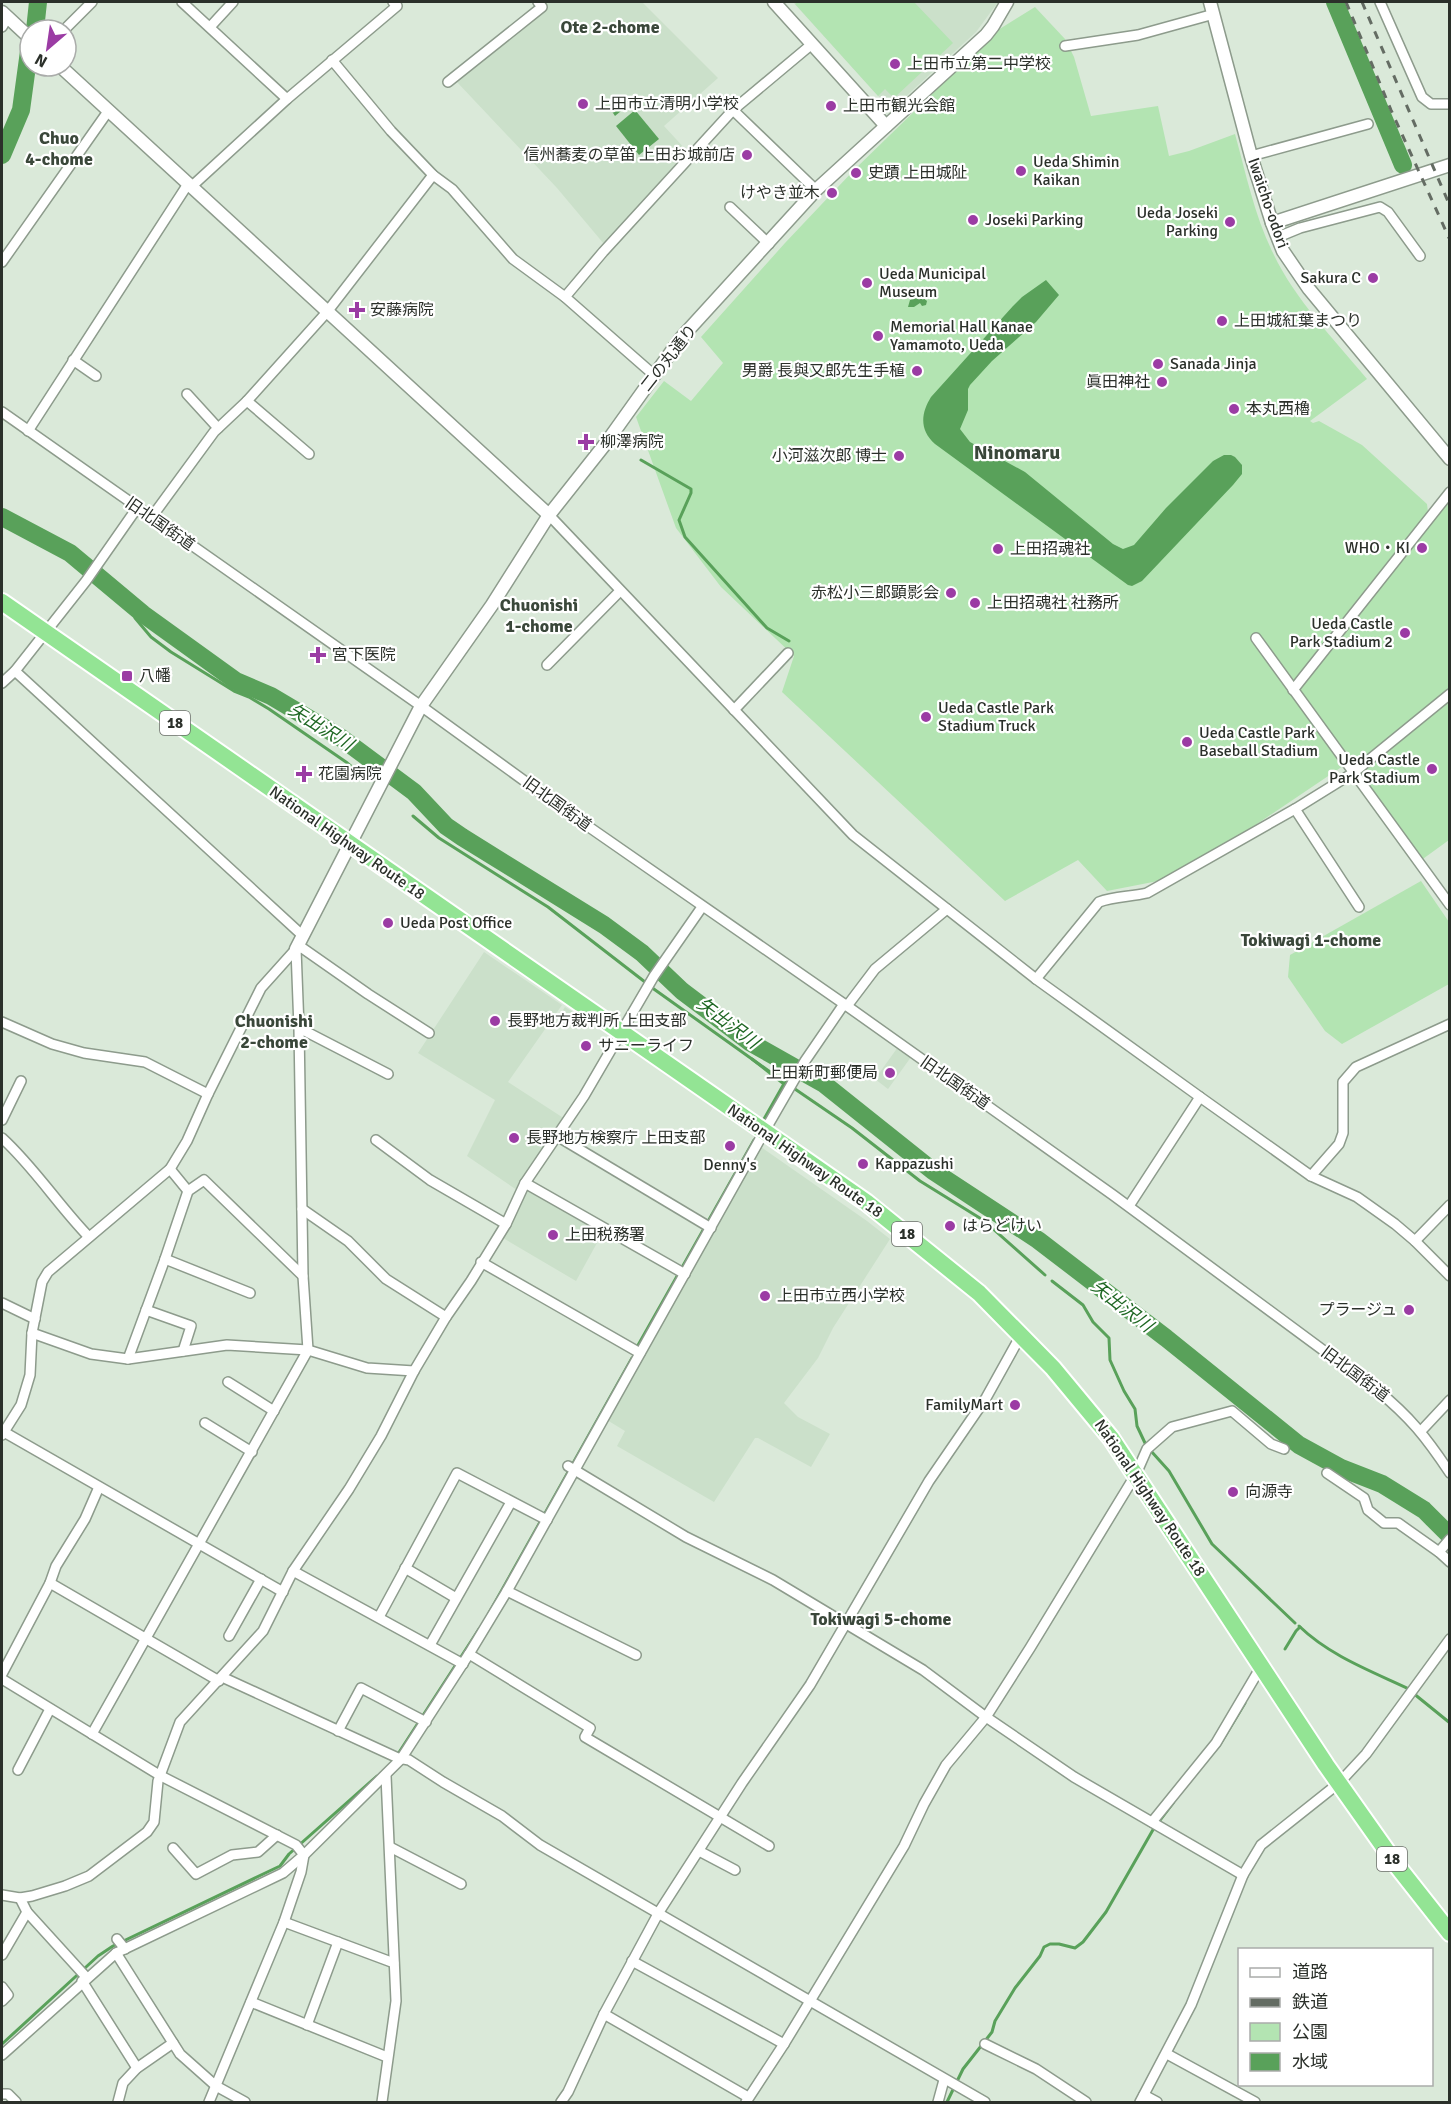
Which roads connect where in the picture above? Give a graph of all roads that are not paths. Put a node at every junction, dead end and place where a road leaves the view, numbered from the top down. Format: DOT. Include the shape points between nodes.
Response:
graph roads {
  1 [pos="92,2"];
  2 [pos="182,2"];
  3 [pos="232,2"];
  4 [pos="538,2"];
  5 [pos="774,2"];
  6 [pos="1007,2"];
  7 [pos="1380,2"];
  8 [pos="395,4"];
  9 [pos="1212,8"];
  10 [pos="76,18"];
  11 [pos="4,19"];
  12 [pos="210,27"];
  13 [pos="18,30"];
  14 [pos="812,44"];
  15 [pos="1065,46"];
  16 [pos="332,60"];
  17 [pos="73,78"];
  18 [pos="448,82"];
  19 [pos="287,99"];
  20 [pos="1449,104"];
  21 [pos="109,110"];
  22 [pos="733,110"];
  23 [pos="1368,124"];
  24 [pos="886,126"];
  25 [pos="1251,156"];
  26 [pos="1449,165"];
  27 [pos="433,175"];
  28 [pos="190,186"];
  29 [pos="816,190"];
  30 [pos="730,207"];
  31 [pos="1272,223"];
  32 [pos="1278,237"];
  33 [pos="769,244"];
  34 [pos="1420,256"];
  35 [pos="2,262"];
  36 [pos="565,297"];
  37 [pos="327,312"];
  38 [pos="73,360"];
  39 [pos="654,375"];
  40 [pos="96,376"];
  41 [pos="187,394"];
  42 [pos="247,401"];
  43 [pos="2,412"];
  44 [pos="218,428"];
  45 [pos="28,431"];
  46 [pos="309,454"];
  47 [pos="1449,459"];
  48 [pos="1449,492"];
  49 [pos="137,508"];
  50 [pos="549,515"];
  51 [pos="151,518"];
  52 [pos="620,591"];
  53 [pos="2,602"];
  54 [pos="45,632"];
  55 [pos="1257,638"];
  56 [pos="788,653"];
  57 [pos="547,665"];
  58 [pos="15,671"];
  59 [pos="2,683"];
  60 [pos="1293,690"];
  61 [pos="1449,694"];
  62 [pos="421,706"];
  63 [pos="734,710"];
  64 [pos="1353,773"];
  65 [pos="1295,809"];
  66 [pos="348,844"];
  67 [pos="1449,905"];
  68 [pos="702,907"];
  69 [pos="1359,907"];
  70 [pos="947,909"];
  71 [pos="299,943"];
  72 [pos="1036,979"];
  73 [pos="845,1005"];
  74 [pos="2,1022"];
  75 [pos="1449,1025"];
  76 [pos="299,1028"];
  77 [pos="620,1032"];
  78 [pos="429,1033"];
  79 [pos="388,1074"];
  80 [pos="21,1081"];
  81 [pos="208,1094"];
  82 [pos="1200,1097"];
  83 [pos="2,1120"];
  84 [pos="764,1132"];
  85 [pos="557,1136"];
  86 [pos="2,1138"];
  87 [pos="376,1140"];
  88 [pos="170,1169"];
  89 [pos="1311,1176"];
  90 [pos="525,1183"];
  91 [pos="188,1191"];
  92 [pos="1449,1205"];
  93 [pos="1129,1206"];
  94 [pos="302,1209"];
  95 [pos="506,1224"];
  96 [pos="711,1228"];
  97 [pos="89,1237"];
  98 [pos="1415,1241"];
  99 [pos="165,1259"];
  100 [pos="481,1262"];
  101 [pos="685,1275"];
  102 [pos="303,1276"];
  103 [pos="1449,1276"];
  104 [pos="250,1293"];
  105 [pos="2,1303"];
  106 [pos="146,1310"];
  107 [pos="446,1317"];
  108 [pos="35,1319"];
  109 [pos="32,1333"];
  110 [pos="1021,1335"];
  111 [pos="308,1350"];
  112 [pos="183,1351"];
  113 [pos="640,1353"];
  114 [pos="128,1359"];
  115 [pos="414,1371"];
  116 [pos="228,1382"];
  117 [pos="1449,1400"];
  118 [pos="274,1411"];
  119 [pos="205,1423"];
  120 [pos="1421,1431"];
  121 [pos="3,1433"];
  122 [pos="1284,1449"];
  123 [pos="252,1452"];
  124 [pos="572,1468"];
  125 [pos="1327,1473"];
  126 [pos="1449,1473"];
  127 [pos="1136,1474"];
  128 [pos="99,1487"];
  129 [pos="511,1502"];
  130 [pos="547,1520"];
  131 [pos="200,1544"];
  132 [pos="1444,1545"];
  133 [pos="1449,1562"];
  134 [pos="405,1568"];
  135 [pos="293,1571"];
  136 [pos="261,1579"];
  137 [pos="50,1583"];
  138 [pos="507,1591"];
  139 [pos="283,1592"];
  140 [pos="456,1599"];
  141 [pos="379,1617"];
  142 [pos="846,1625"];
  143 [pos="229,1636"];
  144 [pos="146,1639"];
  145 [pos="1449,1640"];
  146 [pos="430,1645"];
  147 [pos="469,1654"];
  148 [pos="636,1655"];
  149 [pos="462,1664"];
  150 [pos="1262,1665"];
  151 [pos="2,1674"];
  152 [pos="2,1679"];
  153 [pos="220,1679"];
  154 [pos="50,1709"];
  155 [pos="986,1717"];
  156 [pos="426,1722"];
  157 [pos="338,1731"];
  158 [pos="92,1734"];
  159 [pos="401,1759"];
  160 [pos="18,1770"];
  161 [pos="160,1776"];
  162 [pos="386,1776"];
  163 [pos="1339,1783"];
  164 [pos="721,1819"];
  165 [pos="1152,1822"];
  166 [pos="277,1835"];
  167 [pos="769,1846"];
  168 [pos="390,1847"];
  169 [pos="173,1848"];
  170 [pos="699,1851"];
  171 [pos="304,1855"];
  172 [pos="735,1870"];
  173 [pos="1243,1875"];
  174 [pos="461,1884"];
  175 [pos="2,1895"];
  176 [pos="20,1898"];
  177 [pos="27,1912"];
  178 [pos="659,1912"];
  179 [pos="284,1922"];
  180 [pos="1449,1933"];
  181 [pos="338,1942"];
  182 [pos="121,1947"];
  183 [pos="2,1955"];
  184 [pos="632,1960"];
  185 [pos="394,1963"];
  186 [pos="83,1975"];
  187 [pos="2,1987"];
  188 [pos="809,2000"];
  189 [pos="2,2001"];
  190 [pos="250,2002"];
  191 [pos="604,2014"];
  192 [pos="307,2025"];
  193 [pos="173,2043"];
  194 [pos="784,2044"];
  195 [pos="985,2044"];
  196 [pos="1167,2054"];
  197 [pos="2,2055"];
  198 [pos="387,2057"];
  199 [pos="137,2068"];
  200 [pos="944,2080"];
  201 [pos="216,2086"];
  202 [pos="2,2094"];
  203 [pos="1142,2099"];
  204 [pos="747,2100"];
  205 [pos="566,2101"];
  206 [pos="16,2103"];
  207 [pos="118,2103"];
  208 [pos="209,2103"];
  209 [pos="245,2103"];
  210 [pos="382,2103"];
  211 [pos="938,2103"];
  212 [pos="985,2103"];
  213 [pos="1086,2103"];
  214 [pos="1157,2103"];
  215 [pos="1255,2103"];
  1 -- 10 [label="street"];
  2 -- 12 [label="street"];
  3 -- 12 [label="street"];
  4 -- 18 [label="street" via="542,7"];
  5 -- 14 [label="street"];
  6 -- 24 [label="street, 二の丸通り" via="986,35"];
  7 -- 20 [label="street" via="1422,97 1431,104"];
  8 -- 16 [label="street"];
  9 -- 15 [label="street" via="1138,35"];
  9 -- 25 [label="street, Iwaicho-odori"];
  11 -- 13 [label="street"];
  12 -- 19 [label="street"];
  14 -- 22 [label="street"];
  14 -- 24 [label="street"];
  16 -- 19 [label="street"];
  16 -- 27 [label="street"];
  17 -- 21 [label="street"];
  19 -- 28 [label="street"];
  21 -- 28 [label="street"];
  21 -- 35 [label="street"];
  22 -- 29 [label="street"];
  22 -- 36 [label="street"];
  23 -- 25 [label="street"];
  24 -- 29 [label="street, 二の丸通り"];
  25 -- 31 [label="street, Iwaicho-odori"];
  26 -- 31 [label="street"];
  27 -- 36 [label="street" via="452,189 513,259"];
  27 -- 37 [label="street"];
  28 -- 37 [label="street"];
  28 -- 38 [label="street"];
  29 -- 33 [label="street, 二の丸通り"];
  30 -- 33 [label="street"];
  31 -- 32 [label="street, Iwaicho-odori"];
  32 -- 34 [label="street" via="1380,207 1388,212"];
  32 -- 47 [label="street, Iwaicho-odori" via="1299,277"];
  33 -- 39 [label="street, 二の丸通り" via="681,338"];
  36 -- 39 [label="street"];
  37 -- 42 [label="street"];
  37 -- 50 [label="street"];
  38 -- 40 [label="street"];
  38 -- 45 [label="street"];
  39 -- 50 [label="street, 二の丸通り"];
  41 -- 44 [label="street"];
  42 -- 44 [label="street"];
  42 -- 46 [label="street"];
  43 -- 45 [label="street, 旧北国街道"];
  44 -- 51 [label="street"];
  45 -- 49 [label="street, 旧北国街道"];
  48 -- 60 [label="street"];
  49 -- 51 [label="street, 旧北国街道"];
  49 -- 54 [label="street"];
  50 -- 52 [label="street"];
  50 -- 62 [label="street, 二の丸通り"];
  51 -- 62 [label="street, 旧北国街道"];
  52 -- 57 [label="street"];
  52 -- 63 [label="street"];
  53 -- 54 [label="highway, National Highway Route 18 / 18"];
  54 -- 58 [label="street"];
  54 -- 66 [label="highway, National Highway Route 18 / 18"];
  55 -- 60 [label="street"];
  56 -- 63 [label="street"];
  58 -- 59 [label="street"];
  58 -- 71 [label="street"];
  60 -- 64 [label="street"];
  61 -- 64 [label="street"];
  62 -- 66 [label="street, 二の丸通り"];
  62 -- 68 [label="street, 旧北国街道"];
  63 -- 70 [label="street" via="853,835"];
  64 -- 65 [label="street"];
  64 -- 67 [label="street"];
  65 -- 69 [label="street"];
  65 -- 72 [label="street" via="1147,893 1099,902"];
  66 -- 71 [label="street"];
  66 -- 77 [label="highway, National Highway Route 18 / 18"];
  68 -- 73 [label="street, 旧北国街道"];
  68 -- 77 [label="street"];
  70 -- 72 [label="street"];
  70 -- 73 [label="street" via="875,969"];
  71 -- 76 [label="street"];
  71 -- 78 [label="street"];
  71 -- 81 [label="street" via="261,988"];
  72 -- 82 [label="street"];
  73 -- 84 [label="street" via="805,1061"];
  73 -- 93 [label="street, 旧北国街道"];
  74 -- 81 [label="street" via="84,1053 145,1062"];
  75 -- 89 [label="street" via="1356,1067 1348,1075 1343,1082 1343,1133 1339,1144"];
  76 -- 79 [label="street"];
  76 -- 94 [label="street"];
  77 -- 84 [label="highway, National Highway Route 18 / 18"];
  77 -- 85 [label="street"];
  80 -- 83 [label="street"];
  81 -- 88 [label="street"];
  82 -- 89 [label="street"];
  82 -- 93 [label="street"];
  84 -- 96 [label="street"];
  84 -- 110 [label="highway, National Highway Route 18 / 18" via="895,1224 979,1293"];
  85 -- 90 [label="street"];
  85 -- 96 [label="street"];
  86 -- 97 [label="street"];
  87 -- 95 [label="street" via="430,1180"];
  88 -- 91 [label="street"];
  88 -- 97 [label="street"];
  89 -- 98 [label="street" via="1357,1197"];
  90 -- 95 [label="street"];
  90 -- 101 [label="street"];
  91 -- 99 [label="street"];
  91 -- 102 [label="street" via="204,1180"];
  92 -- 98 [label="street"];
  93 -- 120 [label="street, 旧北国街道" via="1377,1390"];
  94 -- 102 [label="street"];
  94 -- 107 [label="street" via="348,1241 386,1279"];
  95 -- 100 [label="street"];
  96 -- 101 [label="street"];
  97 -- 108 [label="street" via="48,1272 42,1282"];
  98 -- 103 [label="street"];
  99 -- 104 [label="street"];
  99 -- 106 [label="street"];
  100 -- 107 [label="street"];
  100 -- 113 [label="street"];
  101 -- 113 [label="street"];
  102 -- 111 [label="street"];
  105 -- 108 [label="street"];
  106 -- 112 [label="street" via="191,1326"];
  106 -- 114 [label="street"];
  107 -- 115 [label="street"];
  108 -- 109 [label="street"];
  109 -- 114 [label="street" via="91,1354"];
  109 -- 121 [label="street" via="30,1375 21,1405"];
  110 -- 127 [label="highway, National Highway Route 18 / 18" via="1083,1402"];
  110 -- 142 [label="street" via="986,1398 929,1481"];
  111 -- 112 [label="street" via="227,1345"];
  111 -- 115 [label="street" via="367,1368"];
  111 -- 118 [label="street"];
  112 -- 114 [label="street"];
  113 -- 124 [label="street"];
  115 -- 135 [label="street" via="349,1490"];
  116 -- 118 [label="street"];
  117 -- 120 [label="street"];
  118 -- 123 [label="street"];
  119 -- 123 [label="street"];
  120 -- 126 [label="street, 旧北国街道"];
  121 -- 128 [label="street"];
  122 -- 127 [label="street" via="1272,1444 1232,1411 1172,1427 1147,1449"];
  123 -- 131 [label="street"];
  124 -- 130 [label="street"];
  124 -- 142 [label="street" via="686,1537 773,1580"];
  125 -- 132 [label="street" via="1364,1498 1368,1510 1384,1523 1398,1523"];
  127 -- 150 [label="highway, National Highway Route 18 / 18"];
  127 -- 155 [label="street"];
  128 -- 131 [label="street"];
  128 -- 137 [label="street"];
  129 -- 130 [label="street"];
  129 -- 134 [label="street" via="457,1473"];
  129 -- 140 [label="street"];
  130 -- 138 [label="street"];
  131 -- 136 [label="street"];
  131 -- 144 [label="street"];
  132 -- 133 [label="street"];
  134 -- 140 [label="street"];
  134 -- 141 [label="street"];
  135 -- 139 [label="street"];
  135 -- 141 [label="street"];
  136 -- 139 [label="street"];
  136 -- 143 [label="street"];
  137 -- 144 [label="street"];
  137 -- 151 [label="street"];
  138 -- 147 [label="street"];
  138 -- 148 [label="street"];
  139 -- 153 [label="street" via="263,1631"];
  140 -- 146 [label="street"];
  141 -- 146 [label="street"];
  142 -- 155 [label="street" via="923,1670"];
  142 -- 164 [label="street"];
  144 -- 153 [label="street"];
  144 -- 158 [label="street"];
  145 -- 163 [label="street" via="1366,1754"];
  146 -- 149 [label="street"];
  147 -- 149 [label="street"];
  147 -- 164 [label="street" via="590,1728 585,1737"];
  149 -- 156 [label="street"];
  150 -- 163 [label="highway, National Highway Route 18 / 18"];
  150 -- 165 [label="street" via="1216,1743"];
  152 -- 154 [label="street"];
  153 -- 157 [label="street"];
  153 -- 161 [label="street" via="180,1722"];
  154 -- 158 [label="street"];
  154 -- 160 [label="street"];
  155 -- 165 [label="street" via="1074,1777"];
  155 -- 188 [label="street" via="946,1765 904,1846"];
  156 -- 157 [label="street" via="361,1688"];
  156 -- 159 [label="street"];
  157 -- 159 [label="street"];
  158 -- 161 [label="street"];
  159 -- 162 [label="street"];
  159 -- 178 [label="street" via="410,1760 502,1816 531,1839"];
  161 -- 166 [label="street"];
  161 -- 176 [label="street" via="154,1821 147,1832 89,1876"];
  162 -- 168 [label="street"];
  162 -- 171 [label="street"];
  163 -- 173 [label="street" via="1261,1845"];
  163 -- 180 [label="highway, National Highway Route 18 / 18"];
  164 -- 167 [label="street"];
  164 -- 170 [label="street"];
  165 -- 173 [label="street"];
  166 -- 169 [label="street" via="258,1852 232,1855 196,1874"];
  166 -- 171 [label="street" via="296,1845"];
  168 -- 174 [label="street"];
  168 -- 185 [label="street"];
  170 -- 172 [label="street"];
  170 -- 178 [label="street"];
  171 -- 179 [label="street"];
  171 -- 182 [label="street" via="284,1872"];
  173 -- 196 [label="street"];
  175 -- 176 [label="street"];
  176 -- 177 [label="street"];
  177 -- 183 [label="street"];
  177 -- 186 [label="street"];
  178 -- 184 [label="street"];
  178 -- 188 [label="street"];
  179 -- 181 [label="street"];
  179 -- 190 [label="street"];
  181 -- 185 [label="street"];
  181 -- 192 [label="street"];
  182 -- 186 [label="street"];
  182 -- 193 [label="street"];
  184 -- 191 [label="street"];
  184 -- 194 [label="street"];
  185 -- 198 [label="street" via="396,2001"];
  186 -- 197 [label="street"];
  186 -- 199 [label="street"];
  187 -- 189 [label="street" via="8,1995"];
  188 -- 194 [label="street"];
  188 -- 200 [label="street"];
  190 -- 192 [label="street"];
  190 -- 201 [label="street"];
  191 -- 204 [label="street"];
  191 -- 205 [label="street"];
  192 -- 198 [label="street"];
  193 -- 199 [label="street"];
  193 -- 201 [label="street"];
  194 -- 204 [label="street"];
  195 -- 213 [label="street" via="1036,2069"];
  196 -- 203 [label="street"];
  196 -- 215 [label="street"];
  198 -- 210 [label="street"];
  199 -- 207 [label="street" via="123,2083"];
  200 -- 211 [label="street"];
  200 -- 212 [label="street"];
  201 -- 208 [label="street"];
  201 -- 209 [label="street"];
  202 -- 206 [label="street" via="8,2094"];
  203 -- 214 [label="street"];
}
